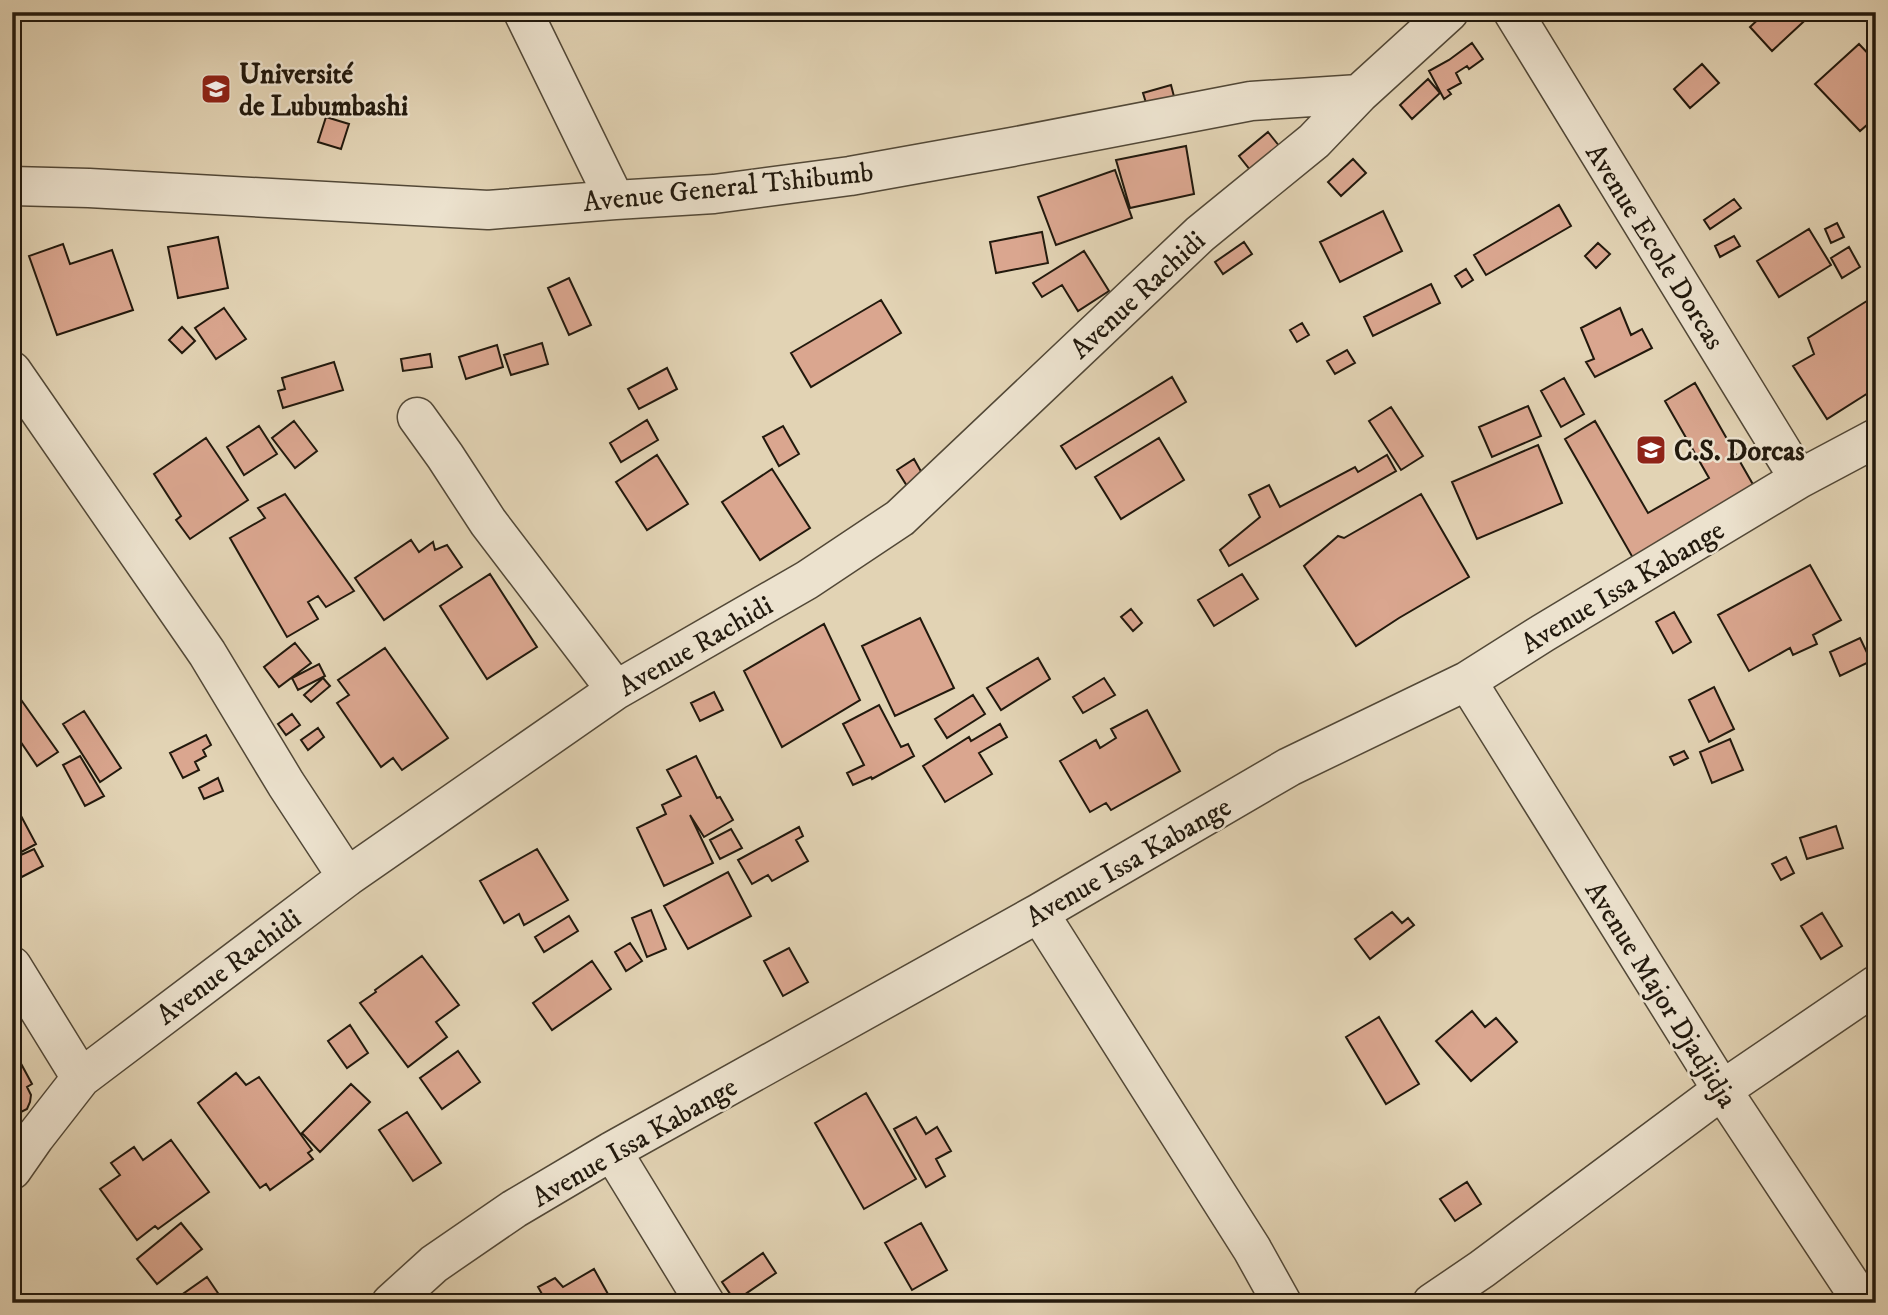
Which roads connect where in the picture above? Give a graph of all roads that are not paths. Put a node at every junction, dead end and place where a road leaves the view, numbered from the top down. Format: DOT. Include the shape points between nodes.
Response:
graph roads {
  1 [pos="523,12"];
  2 [pos="1449,12"];
  3 [pos="1513,12"];
  4 [pos="1359,93"];
  5 [pos="12,186"];
  6 [pos="615,200"];
  7 [pos="12,371"];
  8 [pos="417,417"];
  9 [pos="1876,438"];
  10 [pos="1799,479"];
  11 [pos="1467,681"];
  12 [pos="616,690"];
  13 [pos="347,877"];
  14 [pos="1040,913"];
  15 [pos="12,966"];
  16 [pos="1876,985"];
  17 [pos="80,1078"];
  18 [pos="1722,1090"];
  19 [pos="612,1151"];
  20 [pos="12,1170"];
  21 [pos="391,1303"];
  22 [pos="705,1303"];
  23 [pos="1282,1303"];
  24 [pos="1432,1303"];
  25 [pos="1863,1303"];
  1 -- 6 [label="street"];
  2 -- 4 [label="street"];
  3 -- 10 [label="street, Avenue Ecole Dorcas"];
  4 -- 6 [label="street, Avenue General Tshibumb" via="1251,101 850,176 714,194"];
  4 -- 12 [label="street, Avenue Rachidi" via="1314,141 1200,234 900,517 807,580"];
  5 -- 6 [label="street, Avenue General Tshibumb" via="488,210"];
  7 -- 13 [label="street" via="207,653"];
  8 -- 12 [label="street" via="488,522"];
  9 -- 10 [label="street, Avenue Issa Kabange"];
  10 -- 11 [label="street, Avenue Issa Kabange"];
  11 -- 14 [label="street, Avenue Issa Kabange" via="1289,767"];
  11 -- 18 [label="street, Avenue Major Djadjidja"];
  12 -- 13 [label="street, Avenue Rachidi"];
  13 -- 17 [label="street, Avenue Rachidi"];
  14 -- 19 [label="street, Avenue Issa Kabange"];
  14 -- 23 [label="street"];
  15 -- 17 [label="street"];
  16 -- 18 [label="street"];
  17 -- 20 [label="street, Avenue Rachidi"];
  18 -- 24 [label="street"];
  18 -- 25 [label="street, Avenue Major Djadjidja"];
  19 -- 21 [label="street, Avenue Issa Kabange" via="514,1209 434,1264"];
  19 -- 22 [label="street"];
}
